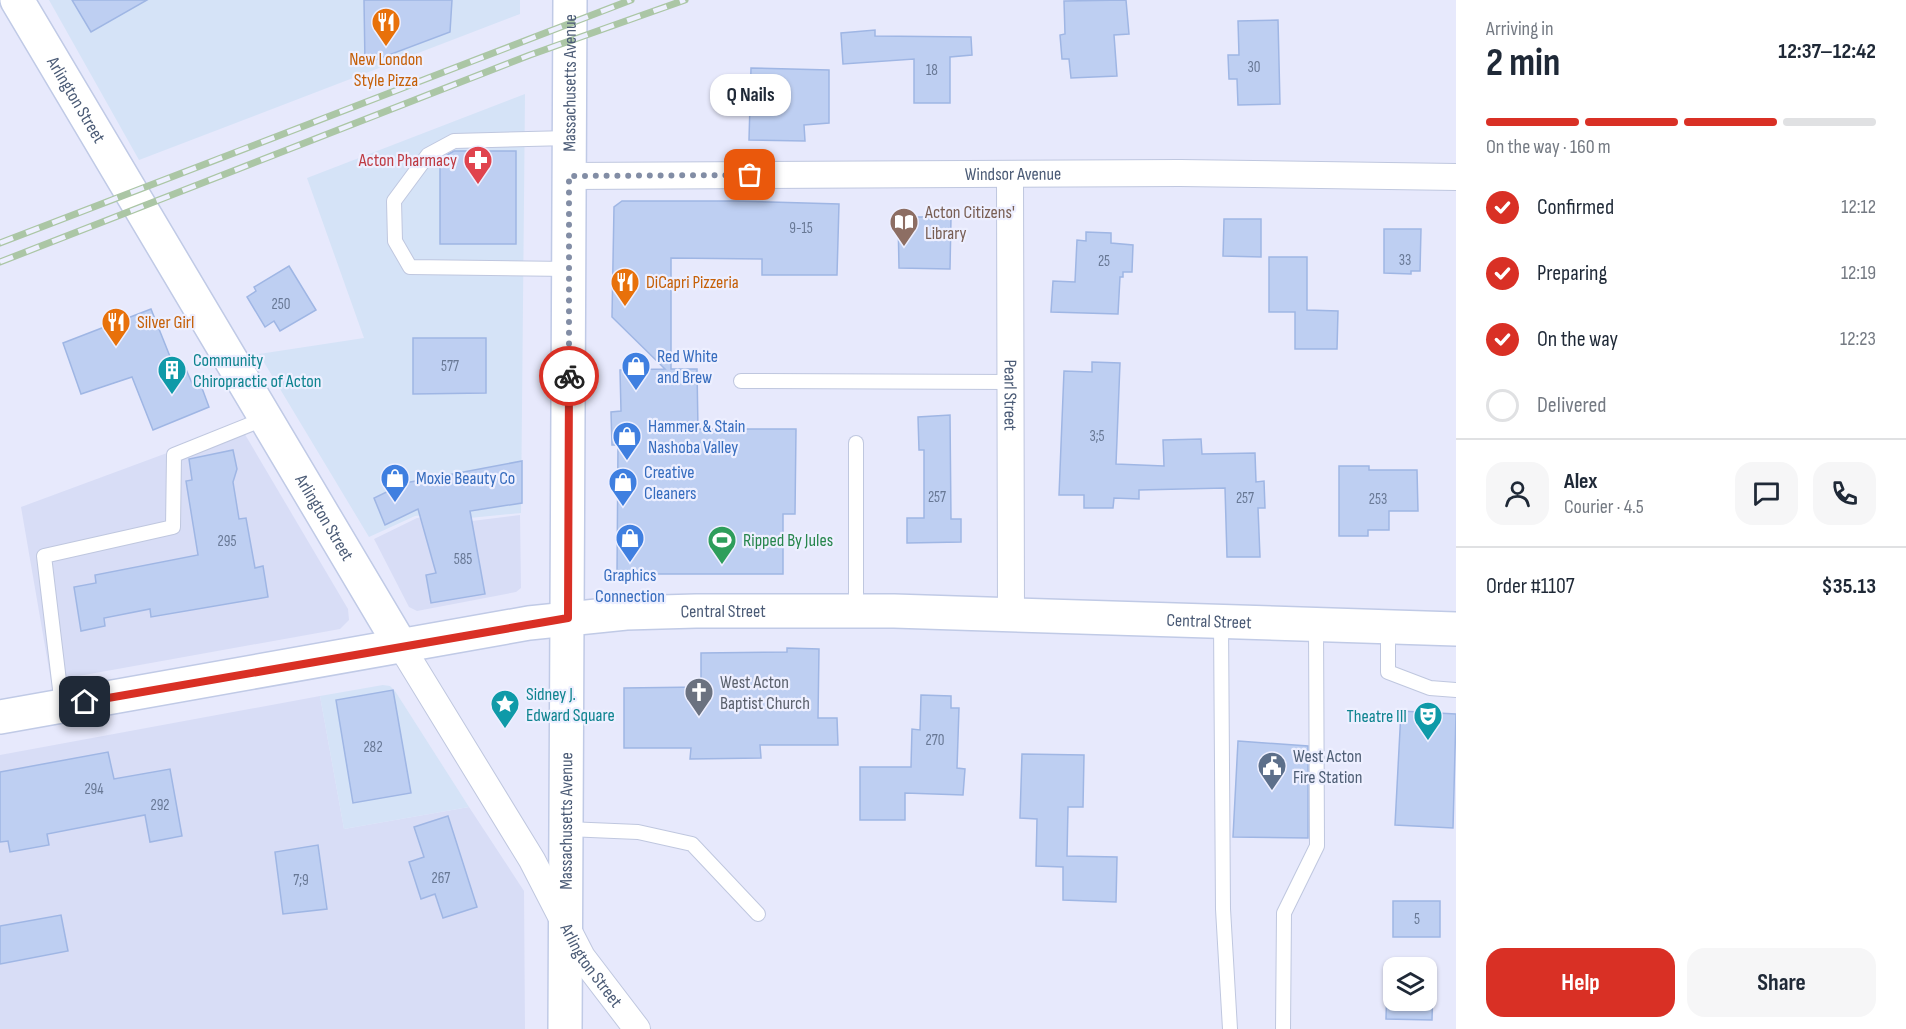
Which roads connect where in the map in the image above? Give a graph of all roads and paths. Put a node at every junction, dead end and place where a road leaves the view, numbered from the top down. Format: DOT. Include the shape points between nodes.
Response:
graph roads {
  1 [pos="17,0"];
  2 [pos="570,0"];
  3 [pos="569,138"];
  4 [pos="569,176"];
  5 [pos="1010,176"];
  6 [pos="1456,177"];
  7 [pos="569,269"];
  8 [pos="741,381"];
  9 [pos="1010,382"];
  10 [pos="266,418"];
  11 [pos="856,443"];
  12 [pos="856,610"];
  13 [pos="1011,615"];
  14 [pos="568,618"];
  15 [pos="1221,622"];
  16 [pos="1316,624"];
  17 [pos="1388,626"];
  18 [pos="1456,629"];
  19 [pos="401,646"];
  20 [pos="1456,690"];
  21 [pos="62,706"];
  22 [pos="0,717"];
  23 [pos="567,829"];
  24 [pos="758,914"];
  25 [pos="566,927"];
  26 [pos="565,1029"];
  27 [pos="638,1029"];
  28 [pos="1230,1029"];
  29 [pos="1283,1029"];
  1 -- 10 [label="street, Arlington Street"];
  2 -- 3 [label="street, Massachusetts Avenue"];
  3 -- 4 [label="street, Massachusetts Avenue"];
  3 -- 7 [label="lane" via="454,141 428,154 394,201 394,241 410,267"];
  4 -- 5 [label="street, Windsor Avenue"];
  4 -- 7 [label="street, Massachusetts Avenue"];
  5 -- 6 [label="street, Windsor Avenue" via="1180,173"];
  5 -- 9 [label="street, Pearl Street"];
  7 -- 14 [label="street, Massachusetts Avenue"];
  8 -- 9 [label="lane"];
  9 -- 13 [label="street, Pearl Street"];
  10 -- 19 [label="street, Arlington Street"];
  10 -- 21 [label="lane" via="174,455 173,527 44,556"];
  11 -- 12 [label="lane"];
  12 -- 13 [label="street, Central Street"];
  12 -- 14 [label="street, Central Street" via="696,611"];
  13 -- 15 [label="street, Central Street"];
  14 -- 19 [label="street, Central Street"];
  14 -- 23 [label="street, Massachusetts Avenue"];
  15 -- 16 [label="street, Central Street"];
  15 -- 28 [label="lane" via="1223,909"];
  16 -- 17 [label="street, Central Street"];
  16 -- 29 [label="lane" via="1317,846 1284,913"];
  17 -- 18 [label="street, Central Street"];
  17 -- 20 [label="lane" via="1388,672 1430,688"];
  19 -- 21 [label="street, Central Street"];
  19 -- 25 [label="street, Arlington Street" via="532,860"];
  21 -- 22 [label="street, Central Street"];
  23 -- 24 [label="lane" via="638,832 692,844"];
  23 -- 25 [label="street, Massachusetts Avenue"];
  25 -- 26 [label="street, Massachusetts Avenue"];
  25 -- 27 [label="street, Arlington Street" via="582,957"];
}
